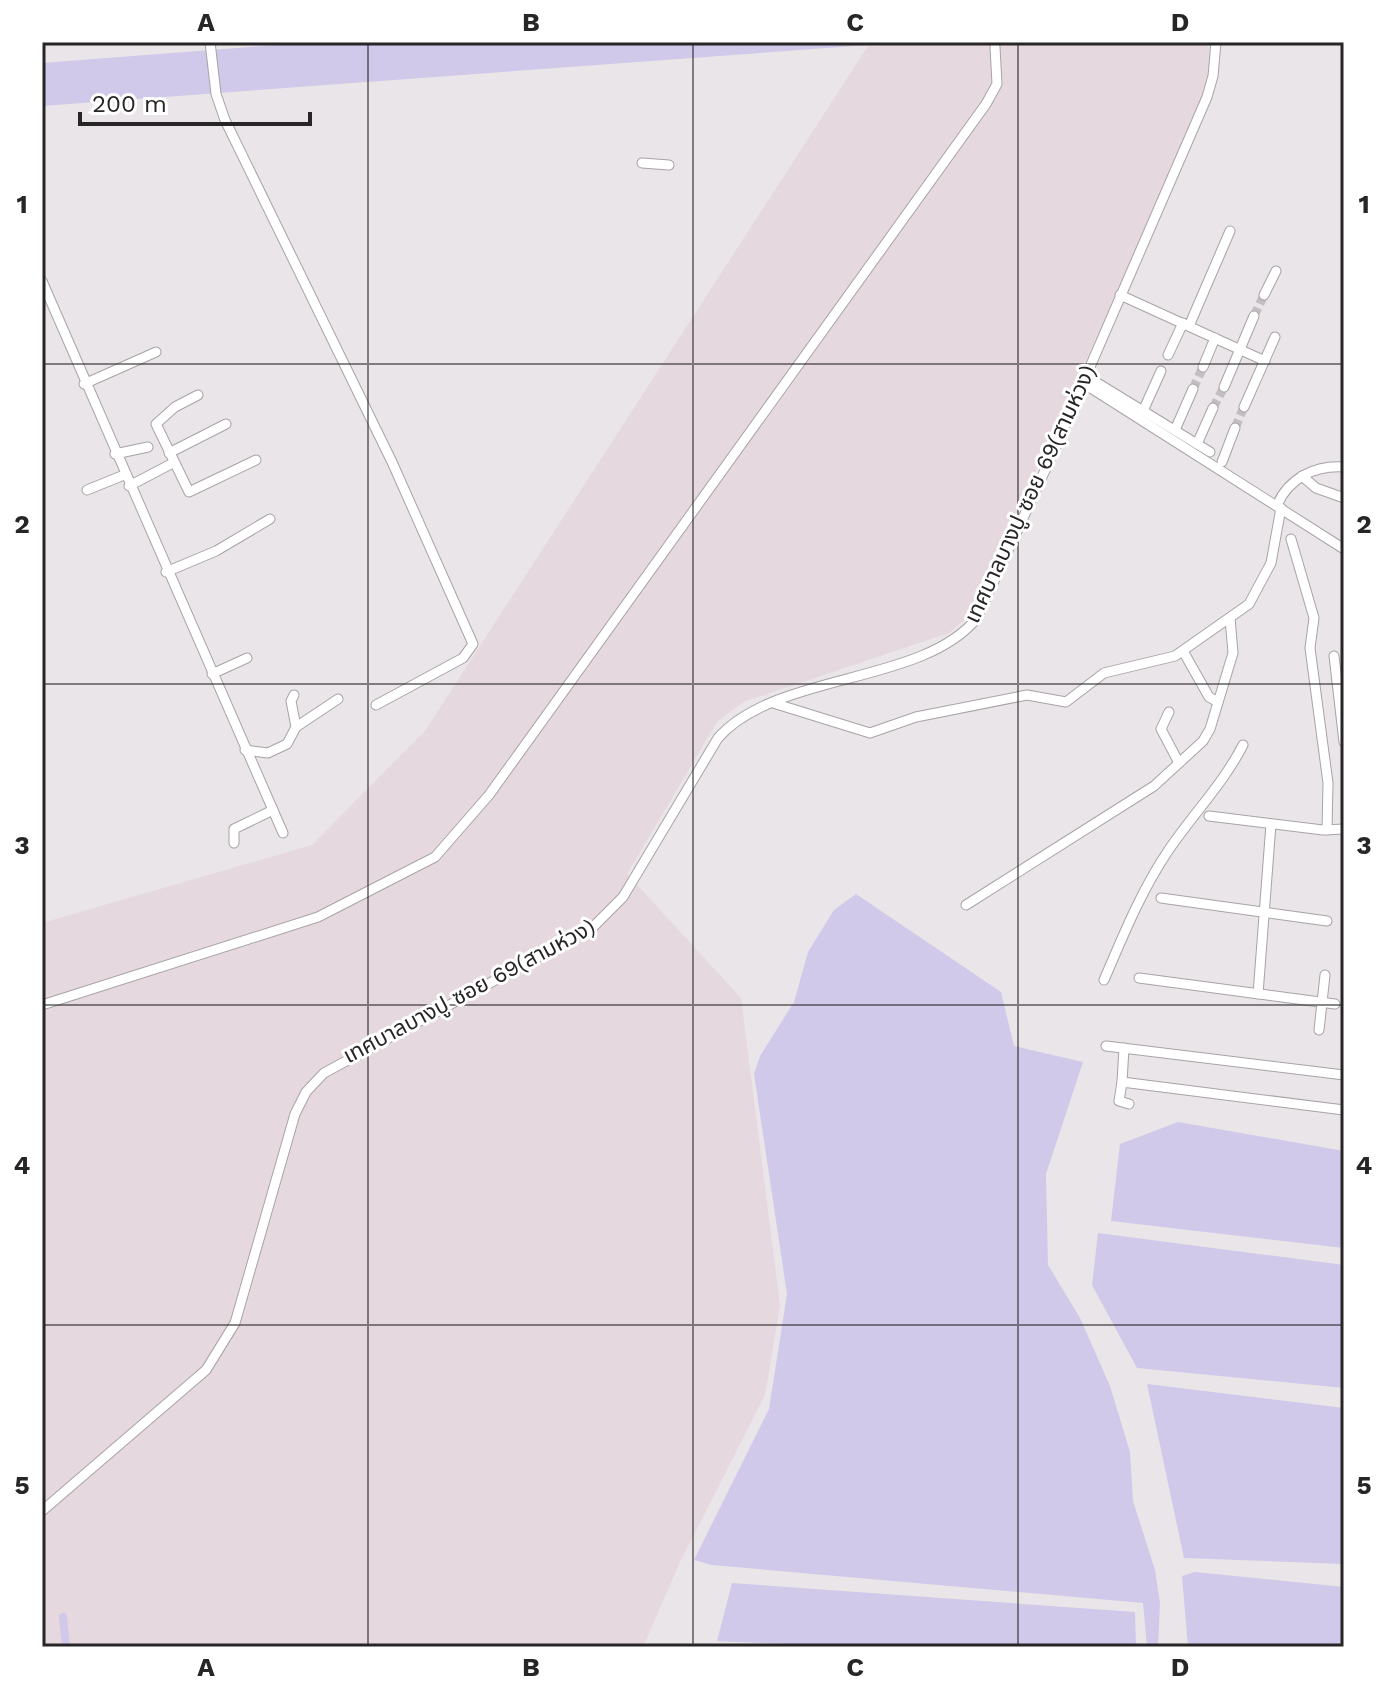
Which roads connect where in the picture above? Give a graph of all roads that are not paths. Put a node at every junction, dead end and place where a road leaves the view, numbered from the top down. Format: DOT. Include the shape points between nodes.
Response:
graph roads {
  1 [pos="1216,42"];
  2 [pos="210,43"];
  3 [pos="995,47"];
  4 [pos="642,163"];
  5 [pos="669,165"];
  6 [pos="1230,231"];
  7 [pos="1276,271"];
  8 [pos="42,281"];
  9 [pos="1120,295"];
  10 [pos="1264,295"];
  11 [pos="1254,316"];
  12 [pos="1186,324"];
  13 [pos="1275,337"];
  14 [pos="1215,338"];
  15 [pos="1241,350"];
  16 [pos="156,352"];
  17 [pos="1168,355"];
  18 [pos="1265,361"];
  19 [pos="1203,367"];
  20 [pos="1161,371"];
  21 [pos="1084,380"];
  22 [pos="84,384"];
  23 [pos="1224,387"];
  24 [pos="1193,389"];
  25 [pos="198,395"];
  26 [pos="1244,407"];
  27 [pos="1213,408"];
  28 [pos="1143,411"];
  29 [pos="226,424"];
  30 [pos="1235,428"];
  31 [pos="1175,430"];
  32 [pos="1197,444"];
  33 [pos="148,447"];
  34 [pos="1210,452"];
  35 [pos="115,454"];
  36 [pos="171,458"];
  37 [pos="256,460"];
  38 [pos="1222,462"];
  39 [pos="1344,467"];
  40 [pos="124,475"];
  41 [pos="1296,480"];
  42 [pos="129,486"];
  43 [pos="87,490"];
  44 [pos="1344,498"];
  45 [pos="1284,509"];
  46 [pos="270,519"];
  47 [pos="1291,539"];
  48 [pos="1344,549"];
  49 [pos="166,572"];
  50 [pos="1230,618"];
  51 [pos="1183,651"];
  52 [pos="1334,656"];
  53 [pos="247,658"];
  54 [pos="212,674"];
  55 [pos="294,695"];
  56 [pos="338,699"];
  57 [pos="1218,702"];
  58 [pos="773,703"];
  59 [pos="376,705"];
  60 [pos="1169,712"];
  61 [pos="296,727"];
  62 [pos="1344,742"];
  63 [pos="1243,745"];
  64 [pos="245,750"];
  65 [pos="1179,763"];
  66 [pos="273,810"];
  67 [pos="1209,816"];
  68 [pos="1271,824"];
  69 [pos="1344,829"];
  70 [pos="1327,830"];
  71 [pos="283,833"];
  72 [pos="234,843"];
  73 [pos="1161,898"];
  74 [pos="966,905"];
  75 [pos="1264,915"];
  76 [pos="1327,921"];
  77 [pos="1325,975"];
  78 [pos="1139,978"];
  79 [pos="1104,980"];
  80 [pos="1258,994"];
  81 [pos="1322,1002"];
  82 [pos="1335,1004"];
  83 [pos="42,1005"];
  84 [pos="1319,1030"];
  85 [pos="1106,1046"];
  86 [pos="1124,1048"];
  87 [pos="1344,1075"];
  88 [pos="1122,1082"];
  89 [pos="1129,1104"];
  90 [pos="1344,1110"];
  91 [pos="42,1511"];
  1 -- 9 [label="street, เทศบาลบางปู ซอย 69(สามห่วง)" via="1207,97"];
  2 -- 59 [label="street" via="225,120 392,462 473,644 463,658"];
  3 -- 83 [label="street" via="997,84 986,104 450,844 435,857 303,923"];
  4 -- 5 [label="street"];
  6 -- 12 [label="street"];
  7 -- 10 [label="street"];
  8 -- 22 [label="street"];
  9 -- 12 [label="street"];
  9 -- 21 [label="street, เทศบาลบางปู ซอย 69(สามห่วง)"];
  11 -- 15 [label="street"];
  12 -- 14 [label="street"];
  12 -- 17 [label="street"];
  13 -- 18 [label="street"];
  14 -- 15 [label="street"];
  14 -- 19 [label="street"];
  15 -- 18 [label="street"];
  15 -- 23 [label="street"];
  16 -- 22 [label="street"];
  18 -- 26 [label="street"];
  20 -- 28 [label="street"];
  21 -- 28 [label="street"];
  21 -- 45 [label="street"];
  21 -- 58 [label="street, เทศบาลบางปู ซอย 69(สามห่วง)" via="983,606 966,631 931,651"];
  22 -- 35 [label="street"];
  24 -- 31 [label="street"];
  25 -- 36 [label="street" via="157,422"];
  27 -- 32 [label="street"];
  28 -- 31 [label="street"];
  29 -- 36 [label="street"];
  30 -- 38 [label="street"];
  31 -- 32 [label="street"];
  32 -- 34 [label="street"];
  33 -- 35 [label="street"];
  35 -- 40 [label="street"];
  36 -- 37 [label="street" via="189,492"];
  36 -- 42 [label="street"];
  39 -- 41 [label="street" via="1324,467"];
  40 -- 42 [label="street"];
  40 -- 43 [label="street"];
  41 -- 44 [label="street"];
  41 -- 45 [label="street"];
  42 -- 49 [label="street"];
  45 -- 48 [label="street"];
  45 -- 50 [label="street" via="1271,563 1253,599"];
  46 -- 49 [label="street"];
  47 -- 70 [label="street" via="1314,618 1310,648 1328,783"];
  49 -- 54 [label="street"];
  50 -- 51 [label="street"];
  50 -- 57 [label="street" via="1234,647"];
  51 -- 57 [label="street" via="1209,697"];
  51 -- 58 [label="street" via="1104,673 1066,702 1027,695 916,717 875,733"];
  52 -- 62 [label="street"];
  53 -- 54 [label="street"];
  54 -- 64 [label="street"];
  55 -- 61 [label="street"];
  56 -- 61 [label="street"];
  57 -- 65 [label="street" via="1206,737"];
  58 -- 91 [label="street, เทศบาลบางปู ซอย 69(สามห่วง)" via="738,719 718,738 623,897 593,927 354,1054 314,1082 295,1114 235,1323 218,1355"];
  60 -- 65 [label="street" via="1161,729"];
  61 -- 64 [label="street" via="293,738 279,749"];
  63 -- 79 [label="street" via="1225,780 1147,885"];
  64 -- 66 [label="street"];
  65 -- 74 [label="street" via="1154,786"];
  66 -- 71 [label="street"];
  66 -- 72 [label="street" via="234,829"];
  67 -- 68 [label="street"];
  68 -- 70 [label="street"];
  68 -- 75 [label="street"];
  69 -- 70 [label="street"];
  73 -- 75 [label="street"];
  75 -- 76 [label="street"];
  75 -- 80 [label="street"];
  77 -- 81 [label="street"];
  78 -- 80 [label="street"];
  80 -- 81 [label="street"];
  81 -- 82 [label="street"];
  81 -- 84 [label="street"];
  85 -- 86 [label="street"];
  86 -- 87 [label="street"];
  86 -- 88 [label="street"];
  88 -- 89 [label="street" via="1119,1101"];
  88 -- 90 [label="street"];
}
